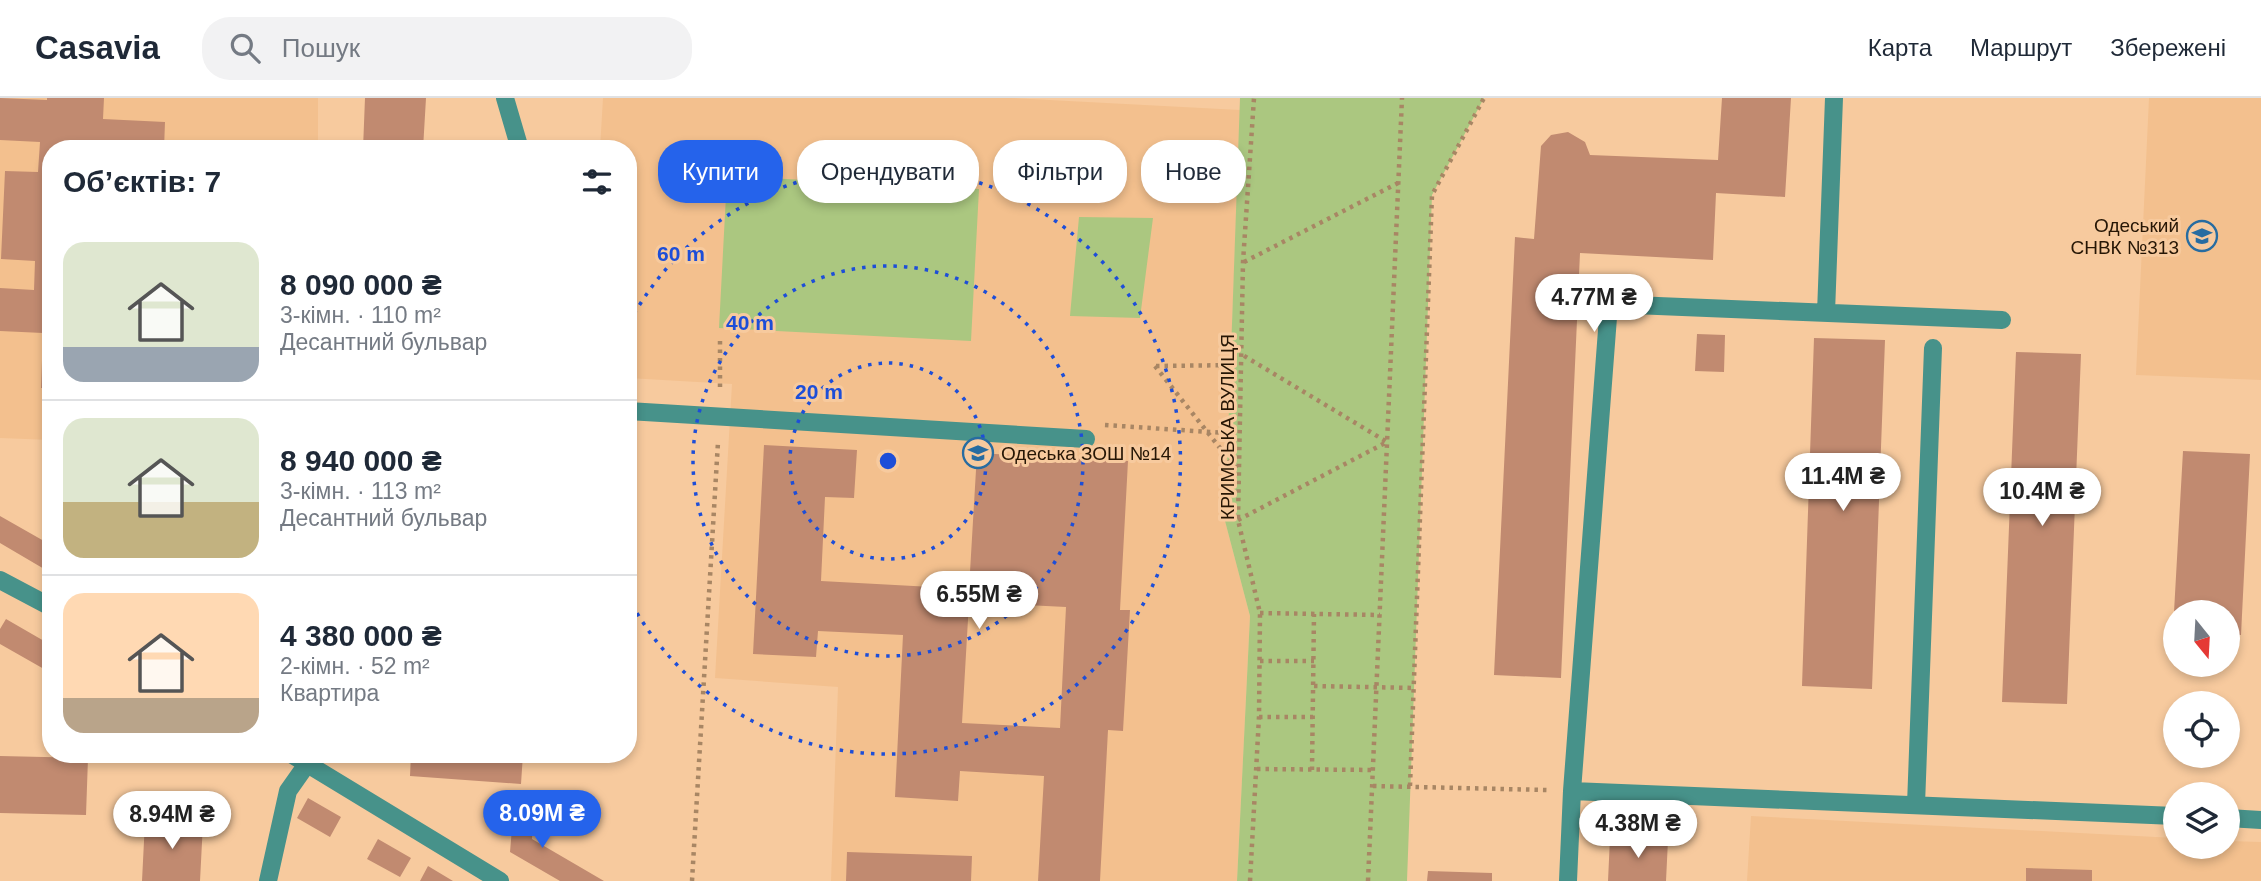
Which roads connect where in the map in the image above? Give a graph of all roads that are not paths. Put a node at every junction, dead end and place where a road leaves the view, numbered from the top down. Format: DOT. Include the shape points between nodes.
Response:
graph roads {
  1 [pos="505,98"];
  2 [pos="1834,98"];
  3 [pos="517,140"];
  4 [pos="1826,313"];
  5 [pos="2002,320"];
  6 [pos="1933,348"];
  7 [pos="637,412"];
  8 [pos="1086,439"];
  9 [pos="0,580"];
  10 [pos="42,602"];
  11 [pos="307,764"];
  12 [pos="1572,791"];
  13 [pos="1916,805"];
  14 [pos="2163,815"];
  15 [pos="2240,819"];
  16 [pos="2261,820"];
  17 [pos="268,881"];
  18 [pos="500,881"];
  19 [pos="1568,881"];
  1 -- 3 [label="street"];
  2 -- 4 [label="street"];
  4 -- 5 [label="street"];
  4 -- 12 [label="street" via="1609,304"];
  6 -- 13 [label="street"];
  7 -- 8 [label="street"];
  9 -- 10 [label="street"];
  11 -- 17 [label="street" via="288,791"];
  11 -- 18 [label="street"];
  12 -- 13 [label="street"];
  12 -- 19 [label="street"];
  13 -- 14 [label="street"];
  15 -- 16 [label="street"];
}
